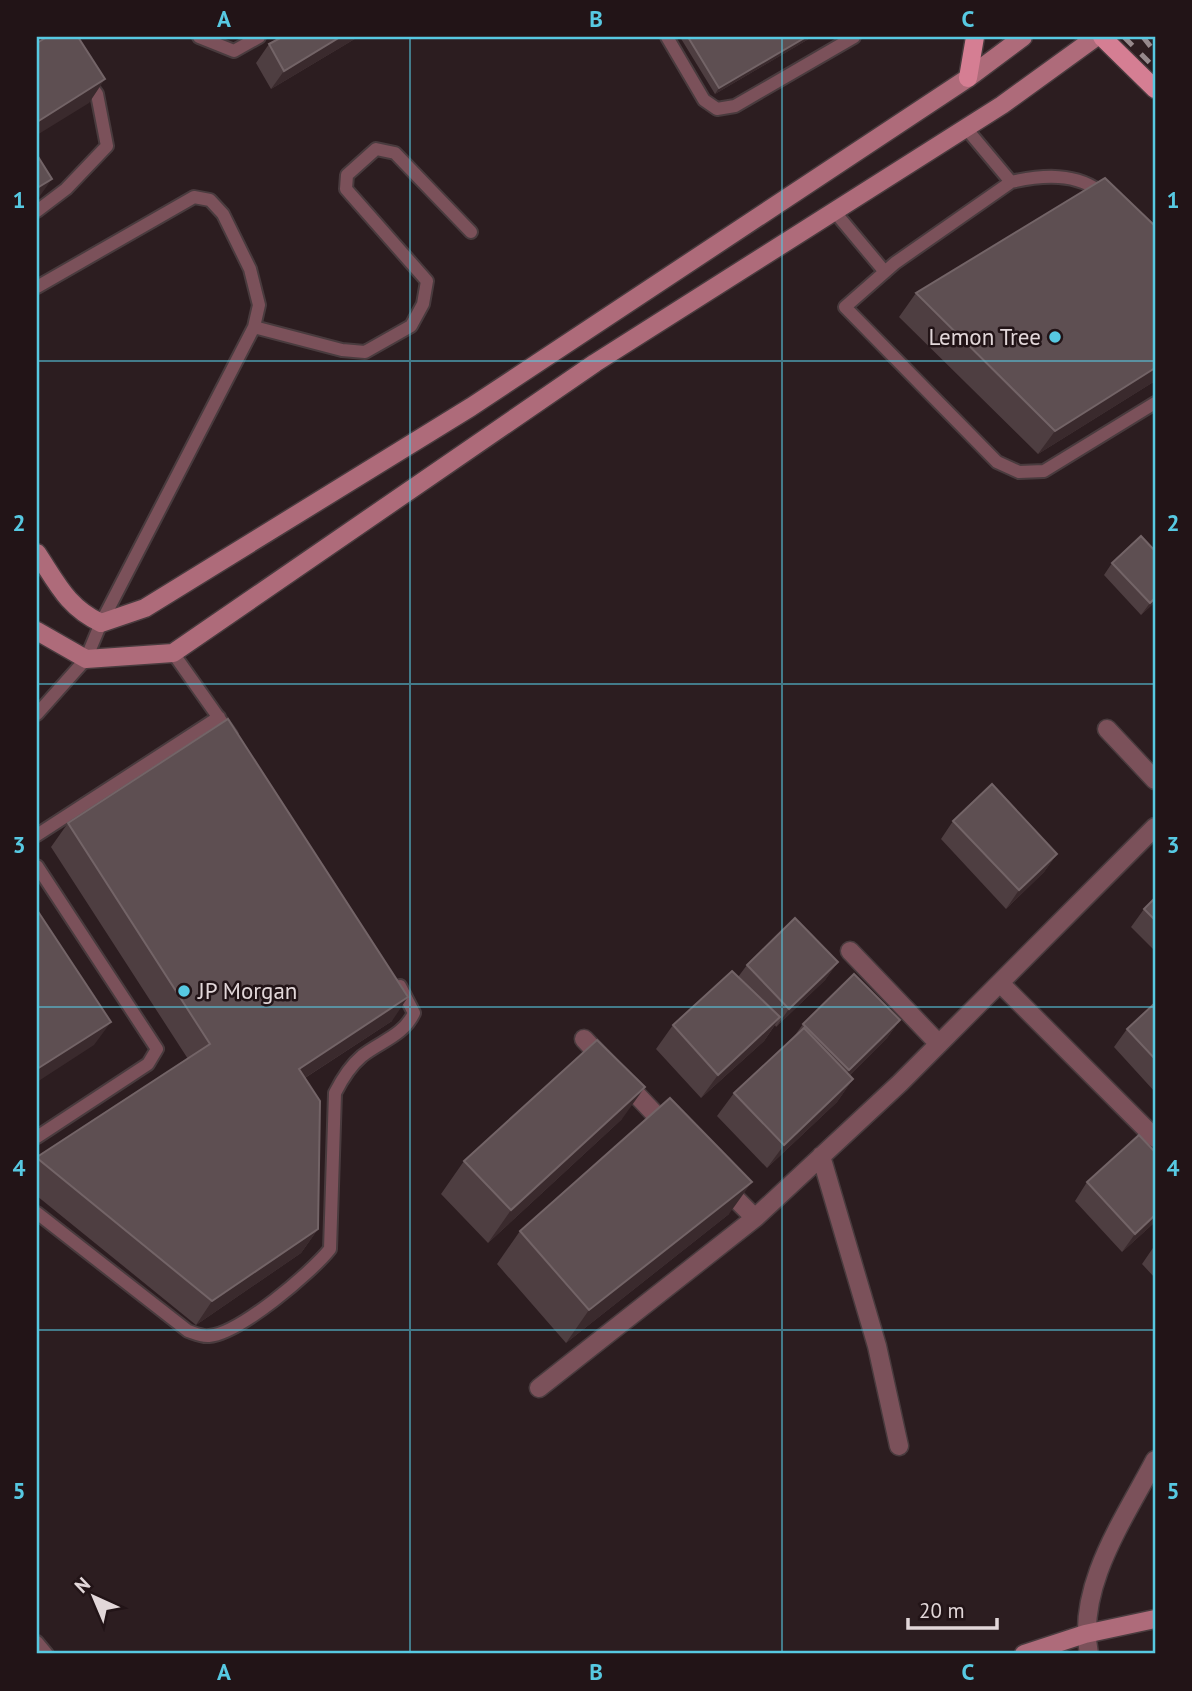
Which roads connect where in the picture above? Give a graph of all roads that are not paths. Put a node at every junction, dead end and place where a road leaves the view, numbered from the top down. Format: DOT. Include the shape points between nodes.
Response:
graph roads {
  1 [pos="199,37"];
  2 [pos="260,37"];
  3 [pos="667,37"];
  4 [pos="854,37"];
  5 [pos="975,37"];
  6 [pos="1023,37"];
  7 [pos="1096,37"];
  8 [pos="1102,37"];
  9 [pos="81,71"];
  10 [pos="968,78"];
  11 [pos="1155,89"];
  12 [pos="965,127"];
  13 [pos="1011,182"];
  14 [pos="1116,205"];
  15 [pos="37,211"];
  16 [pos="834,211"];
  17 [pos="471,232"];
  18 [pos="885,272"];
  19 [pos="37,287"];
  20 [pos="254,327"];
  21 [pos="1155,403"];
  22 [pos="37,553"];
  23 [pos="101,623"];
  24 [pos="37,631"];
  25 [pos="173,653"];
  26 [pos="86,659"];
  27 [pos="37,714"];
  28 [pos="219,717"];
  29 [pos="1107,729"];
  30 [pos="242,751"];
  31 [pos="1155,780"];
  32 [pos="1155,827"];
  33 [pos="37,835"];
  34 [pos="37,866"];
  35 [pos="850,951"];
  36 [pos="394,977"];
  37 [pos="1001,984"];
  38 [pos="584,1039"];
  39 [pos="939,1044"];
  40 [pos="37,1137"];
  41 [pos="1155,1138"];
  42 [pos="679,1139"];
  43 [pos="821,1156"];
  44 [pos="707,1169"];
  45 [pos="37,1213"];
  46 [pos="755,1219"];
  47 [pos="539,1388"];
  48 [pos="900,1446"];
  49 [pos="1155,1460"];
  50 [pos="1155,1619"];
  51 [pos="1085,1634"];
  52 [pos="37,1642"];
  53 [pos="47,1654"];
  54 [pos="1024,1654"];
  55 [pos="1089,1654"];
  1 -- 2 [label="lane" via="234,51"];
  3 -- 4 [label="lane" via="705,100 717,108 735,106"];
  5 -- 10 [label="main road"];
  6 -- 10 [label="main road"];
  7 -- 12 [label="main road"];
  8 -- 11 [label="main road"];
  9 -- 15 [label="lane" via="97,94 107,146 66,189"];
  10 -- 23 [label="main road" via="471,407 145,608"];
  12 -- 13 [label="lane"];
  12 -- 16 [label="main road"];
  13 -- 14 [label="lane" via="1068,177 1098,190"];
  13 -- 18 [label="lane"];
  16 -- 18 [label="lane"];
  16 -- 25 [label="main road" via="595,363"];
  17 -- 20 [label="lane" via="395,153 376,149 347,174 346,189 427,281 423,304 411,326 365,352"];
  18 -- 21 [label="lane" via="845,307 997,462 1019,472 1044,471"];
  19 -- 20 [label="lane" via="194,197 210,200 223,214 250,269 259,305"];
  20 -- 23 [label="lane"];
  22 -- 23 [label="main road" via="71,606"];
  23 -- 26 [label="lane"];
  24 -- 26 [label="main road"];
  25 -- 26 [label="main road"];
  25 -- 28 [label="lane"];
  26 -- 27 [label="lane"];
  28 -- 30 [label="lane"];
  28 -- 33 [label="lane"];
  29 -- 31 [label="street"];
  32 -- 37 [label="street"];
  34 -- 40 [label="lane" via="157,1049 148,1064"];
  35 -- 39 [label="street"];
  36 -- 45 [label="lane" via="414,1013 407,1028 361,1057 335,1093 330,1249 293,1286 225,1332 207,1337 188,1331"];
  37 -- 39 [label="street"];
  37 -- 41 [label="street"];
  38 -- 42 [label="street"];
  39 -- 43 [label="street"];
  43 -- 46 [label="street"];
  43 -- 48 [label="street" via="877,1346"];
  44 -- 46 [label="street"];
  46 -- 47 [label="street"];
  49 -- 51 [label="street" via="1099,1570"];
  50 -- 51 [label="main road"];
  51 -- 54 [label="main road"];
  51 -- 55 [label="street"];
  52 -- 53 [label="lane"];
}
